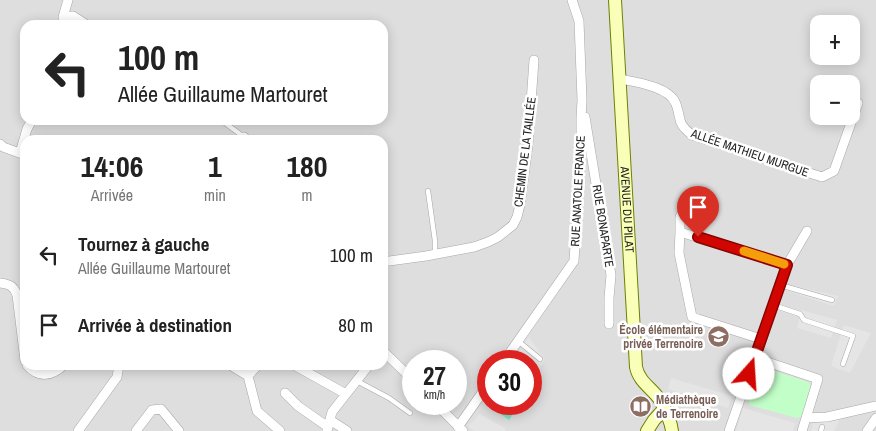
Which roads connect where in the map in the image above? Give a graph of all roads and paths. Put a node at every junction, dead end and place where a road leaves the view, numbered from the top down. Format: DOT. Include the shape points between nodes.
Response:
graph roads {
  1 [pos="68,0"];
  2 [pos="572,0"];
  3 [pos="615,0"];
  4 [pos="61,18"];
  5 [pos="79,20"];
  6 [pos="534,60"];
  7 [pos="620,80"];
  8 [pos="582,100"];
  9 [pos="227,125"];
  10 [pos="850,125"];
  11 [pos="238,135"];
  12 [pos="0,144"];
  13 [pos="20,153"];
  14 [pos="428,191"];
  15 [pos="687,206"];
  16 [pos="808,231"];
  17 [pos="680,232"];
  18 [pos="435,254"];
  19 [pos="388,261"];
  20 [pos="787,265"];
  21 [pos="0,283"];
  22 [pos="780,285"];
  23 [pos="832,300"];
  24 [pos="773,305"];
  25 [pos="20,320"];
  26 [pos="609,324"];
  27 [pos="761,339"];
  28 [pos="518,341"];
  29 [pos="512,350"];
  30 [pos="529,350"];
  31 [pos="388,356"];
  32 [pos="755,358"];
  33 [pos="843,364"];
  34 [pos="34,370"];
  35 [pos="58,370"];
  36 [pos="118,370"];
  37 [pos="238,370"];
  38 [pos="253,370"];
  39 [pos="307,370"];
  40 [pos="365,370"];
  41 [pos="402,370"];
  42 [pos="248,376"];
  43 [pos="356,381"];
  44 [pos="285,393"];
  45 [pos="346,394"];
  46 [pos="477,402"];
  47 [pos="876,406"];
  48 [pos="402,407"];
  49 [pos="664,410"];
  50 [pos="447,415"];
  51 [pos="806,418"];
  52 [pos="876,418"];
  53 [pos="329,426"];
  54 [pos="460,429"];
  55 [pos="78,431"];
  56 [pos="136,431"];
  57 [pos="179,431"];
  58 [pos="280,431"];
  59 [pos="347,431"];
  60 [pos="647,431"];
  61 [pos="663,431"];
  62 [pos="672,431"];
  63 [pos="729,431"];
  64 [pos="802,431"];
  65 [pos="867,431"];
  1 -- 4 [label="street"];
  2 -- 8 [label="street, RUE ANATOLE FRANCE" via="579,21"];
  3 -- 7 [label="main road, AVENUE DU PILAT"];
  4 -- 5 [label="street" via="73,16"];
  6 -- 18 [label="street, CHEMIN DE LA TAILLÉE" via="528,145 513,225 488,242"];
  7 -- 10 [label="street, ALLÉE MATHIEU MURGUE" via="641,83 674,98 682,127 692,135 822,177 834,171"];
  7 -- 49 [label="main road, AVENUE DU PILAT" via="636,367"];
  8 -- 26 [label="street, RUE BONAPARTE" via="611,275"];
  8 -- 28 [label="street, RUE ANATOLE FRANCE" via="574,261"];
  9 -- 11 [label="lane"];
  12 -- 13 [label="street"];
  14 -- 18 [label="lane"];
  15 -- 17 [label="street" via="680,217"];
  16 -- 20 [label="street"];
  17 -- 20 [label="street"];
  17 -- 27 [label="street" via="679,253 692,318"];
  18 -- 19 [label="street, CHEMIN DE LA TAILLÉE"];
  20 -- 22 [label="street"];
  21 -- 25 [label="street" via="15,289"];
  22 -- 23 [label="lane"];
  22 -- 24 [label="street"];
  24 -- 27 [label="street"];
  24 -- 33 [label="lane" via="800,314 804,320 853,336"];
  27 -- 32 [label="street"];
  28 -- 29 [label="street, RUE ANATOLE FRANCE"];
  28 -- 30 [label="lane"];
  31 -- 41 [label="street"];
  32 -- 51 [label="street" via="818,379"];
  32 -- 63 [label="street"];
  34 -- 35 [label="street" via="45,374 54,374"];
  36 -- 55 [label="street"];
  37 -- 42 [label="street"];
  38 -- 42 [label="street"];
  39 -- 45 [label="street"];
  40 -- 43 [label="street"];
  42 -- 58 [label="street" via="256,411"];
  43 -- 45 [label="street"];
  43 -- 48 [label="lane"];
  44 -- 53 [label="street" via="298,406"];
  45 -- 53 [label="street" via="332,412"];
  46 -- 54 [label="street"];
  47 -- 51 [label="street" via="827,417"];
  49 -- 60 [label="main road"];
  49 -- 61 [label="main road"];
  49 -- 62 [label="main road, AVENUE DU PILAT"];
  50 -- 54 [label="street"];
  51 -- 64 [label="street"];
  52 -- 65 [label="street"];
  53 -- 59 [label="street"];
  56 -- 57 [label="street" via="152,410 161,409"];
}
